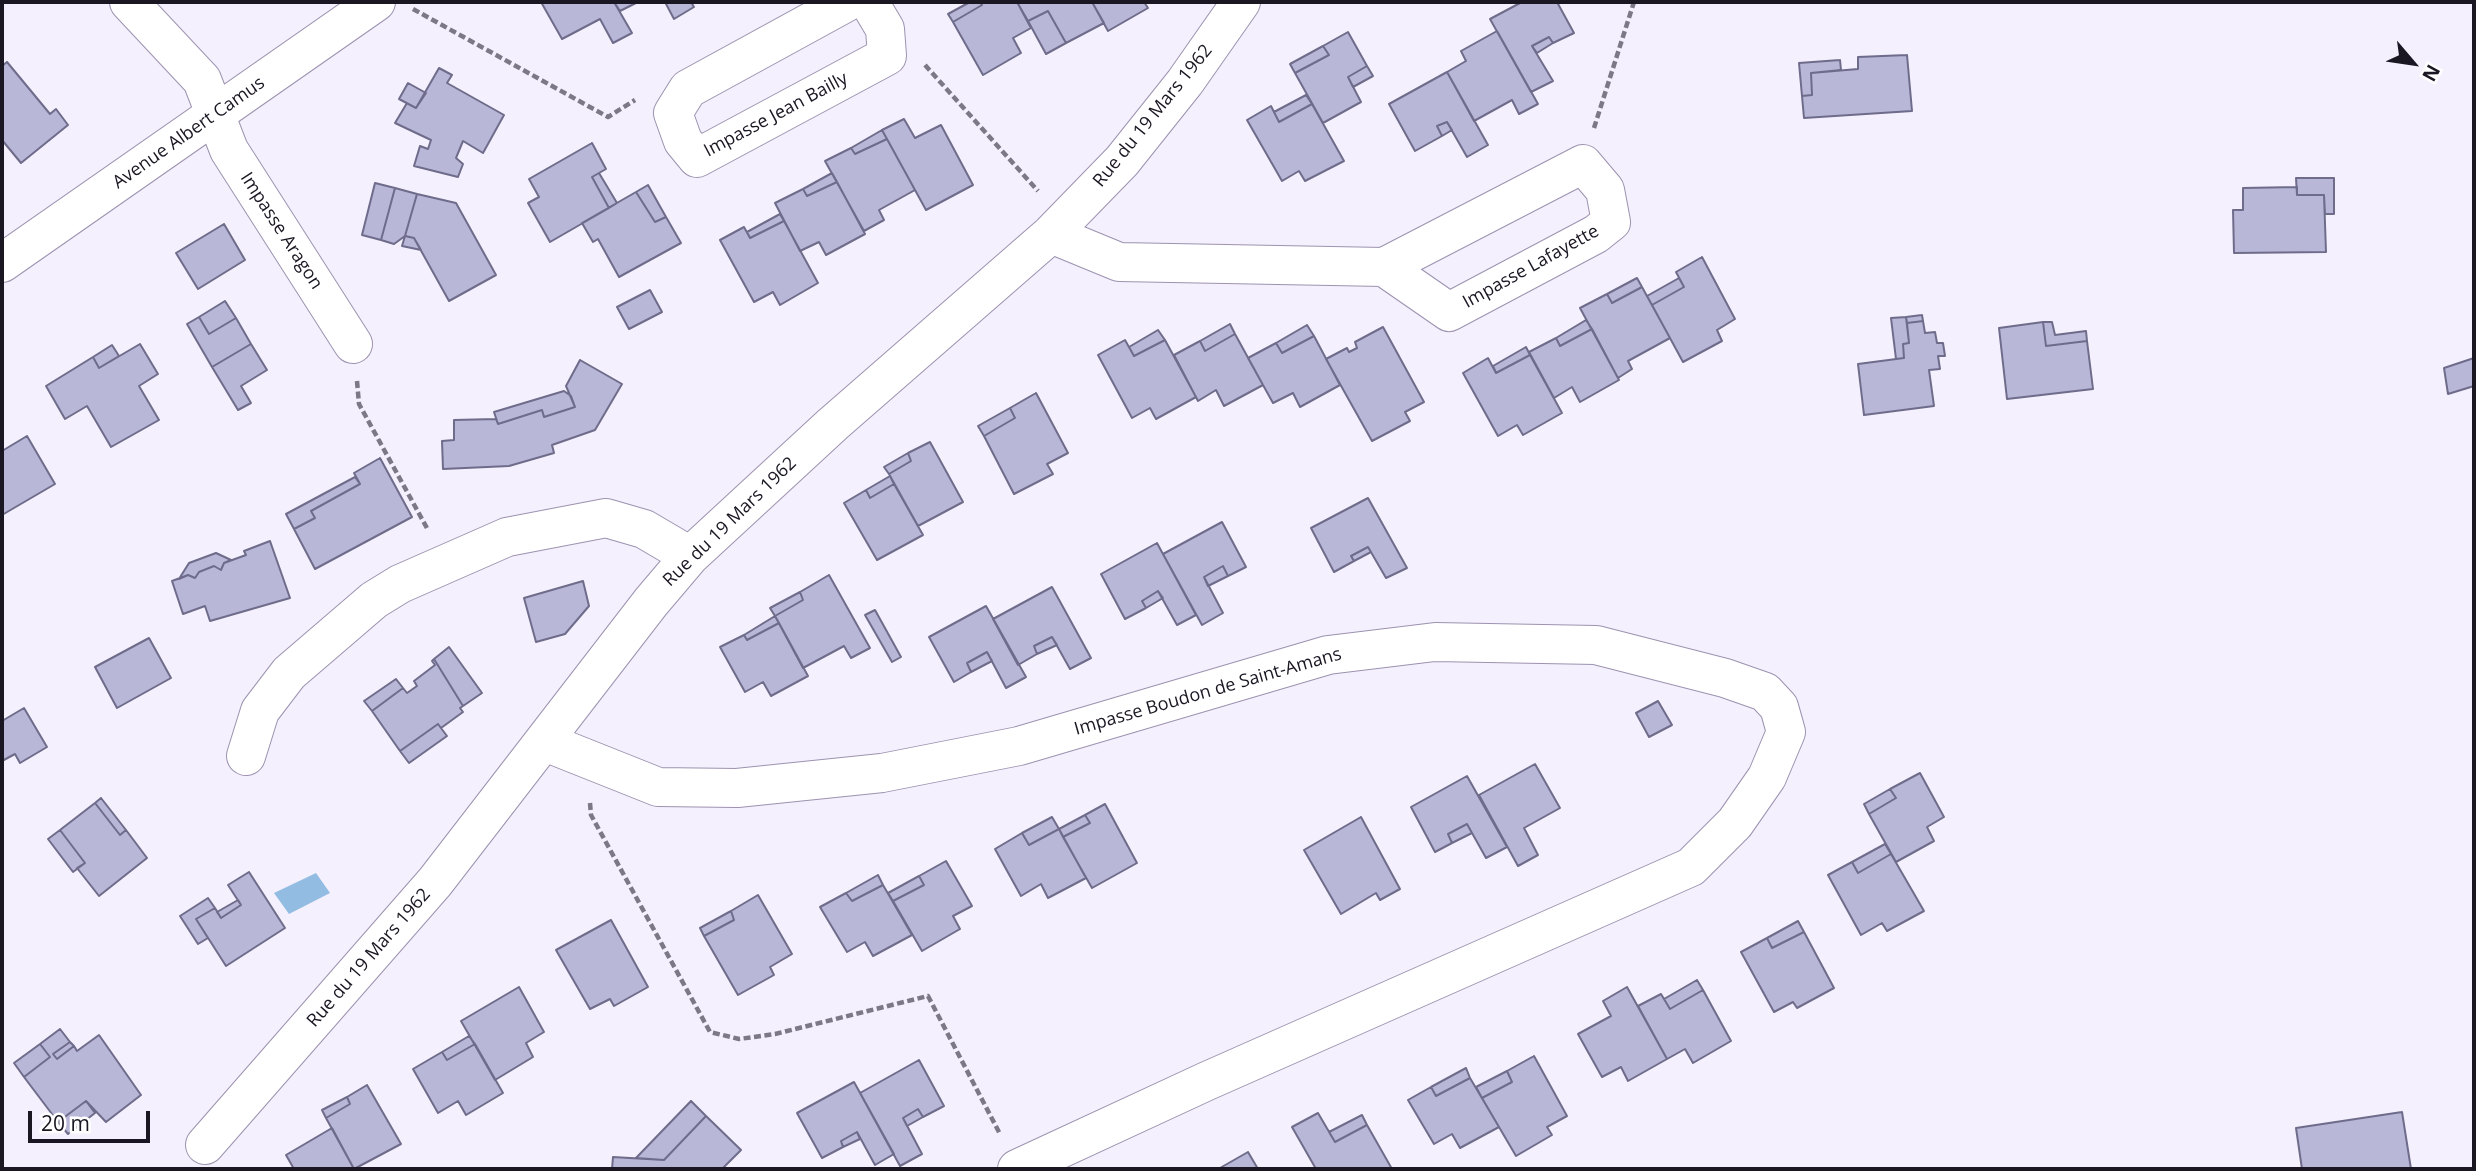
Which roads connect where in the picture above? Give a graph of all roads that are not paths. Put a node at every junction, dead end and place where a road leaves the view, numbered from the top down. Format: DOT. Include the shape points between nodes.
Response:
graph roads {
  1 [pos="130,2"];
  2 [pos="847,2"];
  3 [pos="869,2"];
  4 [pos="1241,2"];
  5 [pos="394,5"];
  6 [pos="218,114"];
  7 [pos="1057,228"];
  8 [pos="2,264"];
  9 [pos="1384,267"];
  10 [pos="354,344"];
  11 [pos="690,556"];
  12 [pos="545,742"];
  13 [pos="246,756"];
  14 [pos="205,1145"];
  15 [pos="1018,1169"];
  1 -- 6 [label="street, Impasse Aragon" via="202,80"];
  2 -- 3 [label="street, Impasse Jean Bailly" via="688,89 673,113 683,141 697,158 887,56 885,29"];
  4 -- 7 [label="street, Rue du 19 Mars 1962" via="1122,161"];
  5 -- 6 [label="street, Avenue Albert Camus"];
  6 -- 8 [label="street, Avenue Albert Camus"];
  6 -- 10 [label="street, Impasse Aragon" via="229,150"];
  7 -- 9 [label="street" via="1119,262"];
  7 -- 11 [label="street, Rue du 19 Mars 1962"];
  9 -- 9 [label="street, Impasse Lafayette" via="1449,312 1596,234 1611,222 1605,190 1583,164"];
  11 -- 12 [label="street, Rue du 19 Mars 1962"];
  11 -- 13 [label="street" via="644,529 606,518 507,537 400,584 374,600 289,673 260,711"];
  12 -- 14 [label="street, Rue du 19 Mars 1962" via="435,882"];
  12 -- 15 [label="street, Impasse Boudon de Saint-Amans" via="658,787 737,788 882,773 1019,746 1328,655 1435,642 1596,645 1752,687 1780,707 1786,732 1768,777 1735,823 1691,867"];
}
